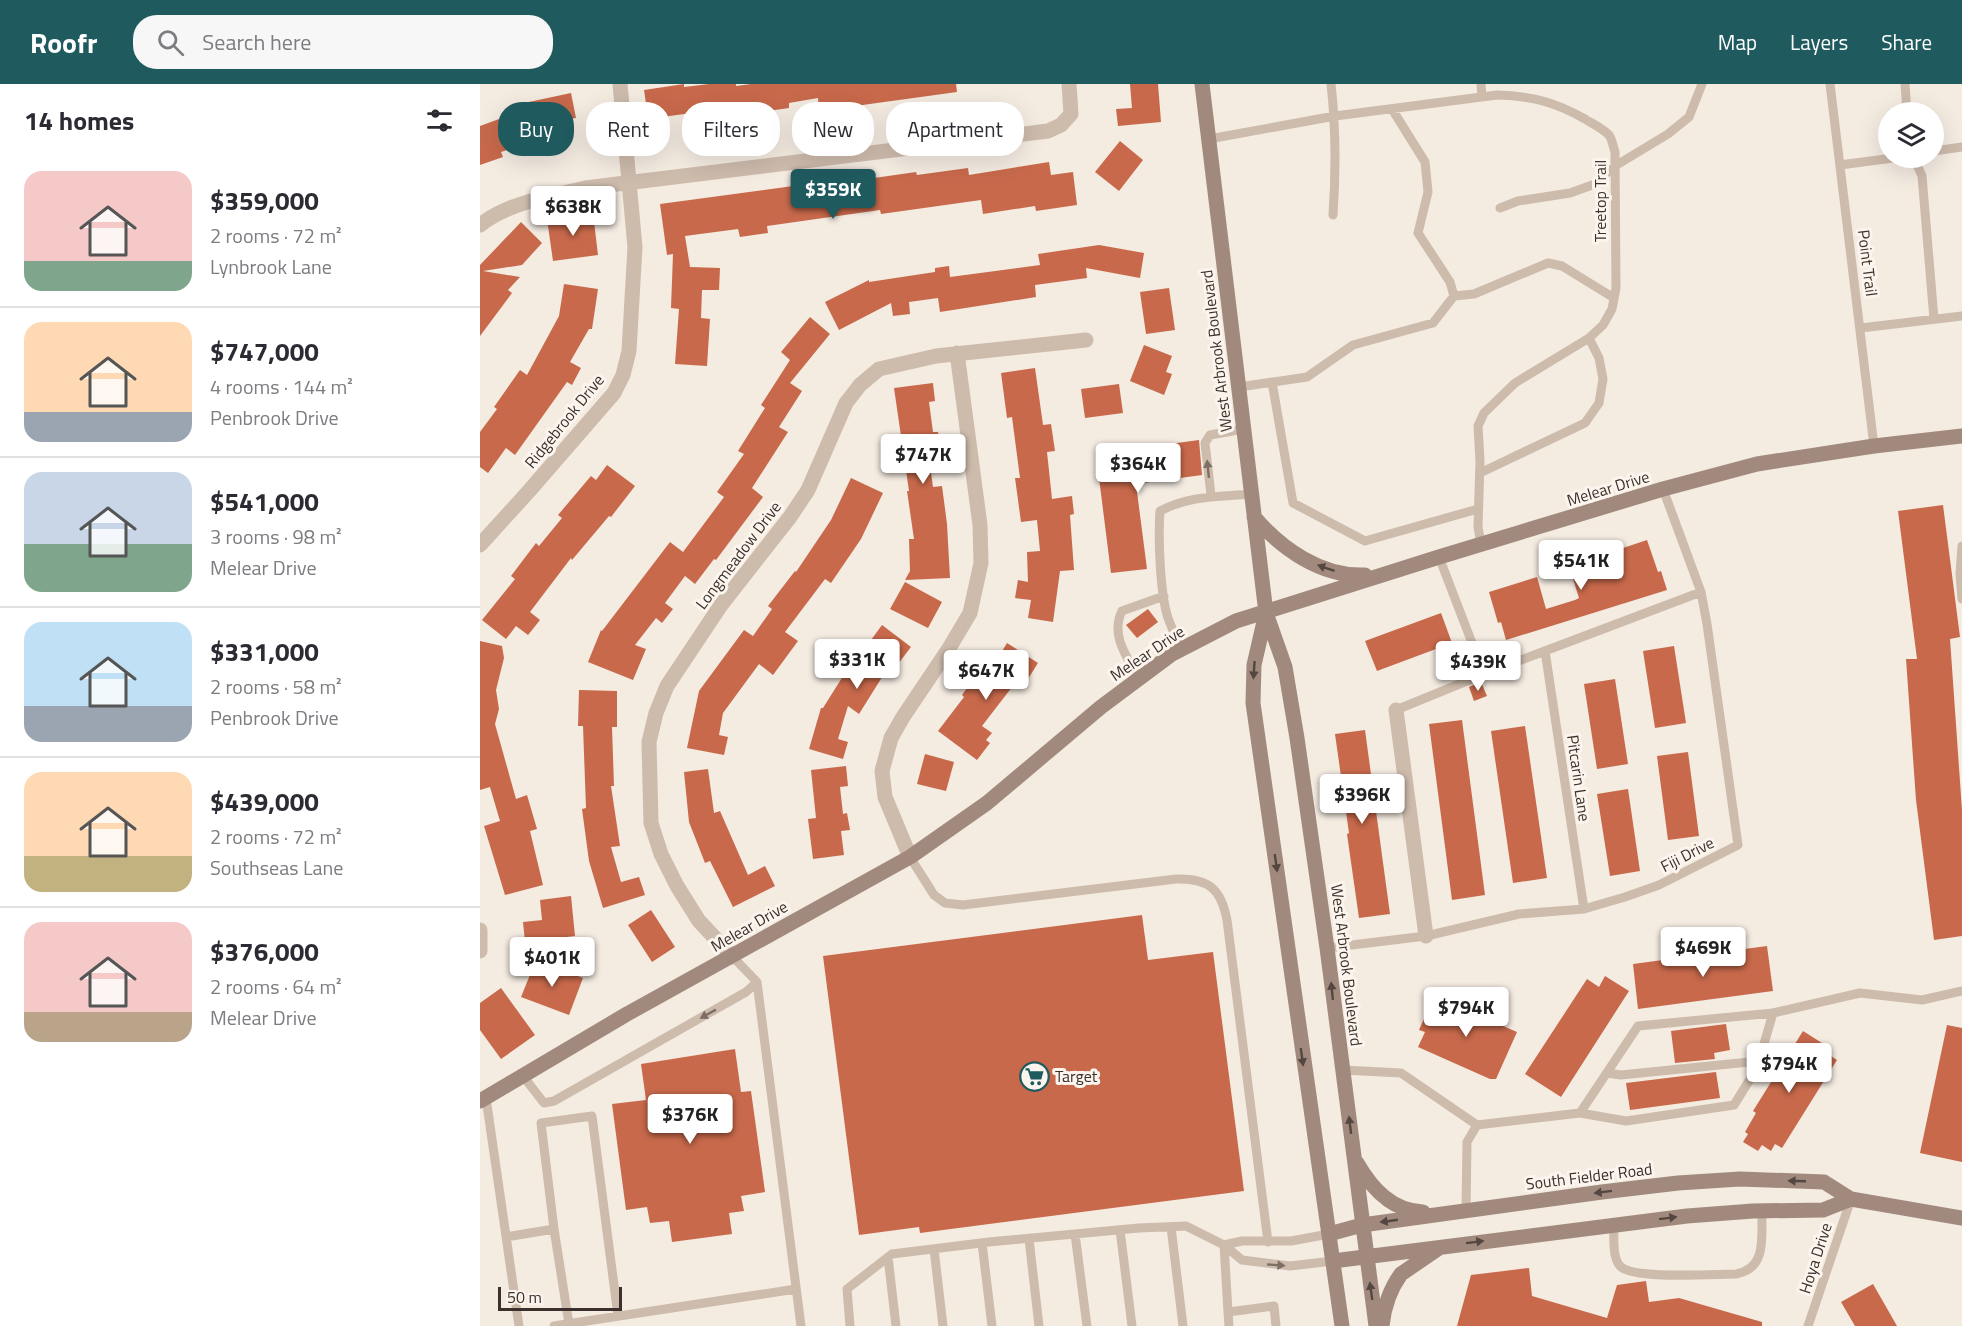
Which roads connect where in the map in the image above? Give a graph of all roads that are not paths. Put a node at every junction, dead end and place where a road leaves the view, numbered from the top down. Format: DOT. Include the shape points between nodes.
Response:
graph roads {
  1 [pos="621,84"];
  2 [pos="1069,84"];
  3 [pos="1202,84"];
  4 [pos="1331,84"];
  5 [pos="1481,84"];
  6 [pos="1702,84"];
  7 [pos="1830,84"];
  8 [pos="1905,84"];
  9 [pos="1482,97"];
  10 [pos="1906,102"];
  11 [pos="1392,109"];
  12 [pos="1335,116"];
  13 [pos="1209,139"];
  14 [pos="1962,147"];
  15 [pos="1944,150"];
  16 [pos="1878,160"];
  17 [pos="1840,165"];
  18 [pos="1615,166"];
  19 [pos="1918,168"];
  20 [pos="629,182"];
  21 [pos="1500,208"];
  22 [pos="1332,215"];
  23 [pos="480,225"];
  24 [pos="1454,296"];
  25 [pos="1614,298"];
  26 [pos="1962,316"];
  27 [pos="1934,319"];
  28 [pos="1861,328"];
  29 [pos="1589,338"];
  30 [pos="1086,340"];
  31 [pos="957,353"];
  32 [pos="1272,382"];
  33 [pos="1239,387"];
  34 [pos="1244,429"];
  35 [pos="1962,436"];
  36 [pos="1874,446"];
  37 [pos="1480,473"];
  38 [pos="1663,489"];
  39 [pos="1251,494"];
  40 [pos="1210,495"];
  41 [pos="1478,509"];
  42 [pos="1254,517"];
  43 [pos="1481,544"];
  44 [pos="480,545"];
  45 [pos="1962,546"];
  46 [pos="1439,556"];
  47 [pos="1383,574"];
  48 [pos="1701,591"];
  49 [pos="1164,596"];
  50 [pos="1962,598"];
  51 [pos="1266,613"];
  52 [pos="1181,649"];
  53 [pos="1545,651"];
  54 [pos="1484,674"];
  55 [pos="1139,679"];
  56 [pos="1396,710"];
  57 [pos="910,857"];
  58 [pos="1584,909"];
  59 [pos="480,930"];
  60 [pos="1426,936"];
  61 [pos="1327,948"];
  62 [pos="480,951"];
  63 [pos="733,957"];
  64 [pos="757,982"];
  65 [pos="1962,991"];
  66 [pos="1773,1013"];
  67 [pos="1759,1061"];
  68 [pos="1343,1070"];
  69 [pos="1607,1073"];
  70 [pos="523,1076"];
  71 [pos="483,1100"];
  72 [pos="1580,1113"];
  73 [pos="1477,1125"];
  74 [pos="1354,1157"];
  75 [pos="1851,1199"];
  76 [pos="1466,1210"];
  77 [pos="1762,1210"];
  78 [pos="1444,1214"];
  79 [pos="1962,1218"];
  80 [pos="1362,1225"];
  81 [pos="1614,1225"];
  82 [pos="1171,1227"];
  83 [pos="554,1229"];
  84 [pos="1120,1230"];
  85 [pos="1075,1234"];
  86 [pos="1329,1234"];
  87 [pos="506,1237"];
  88 [pos="1029,1239"];
  89 [pos="1268,1242"];
  90 [pos="982,1243"];
  91 [pos="1224,1245"];
  92 [pos="1442,1246"];
  93 [pos="934,1249"];
  94 [pos="888,1257"];
  95 [pos="1366,1257"];
  96 [pos="1333,1261"];
  97 [pos="796,1289"];
  98 [pos="1228,1312"];
  99 [pos="618,1316"];
  100 [pos="569,1324"];
  101 [pos="519,1326"];
  102 [pos="554,1326"];
  103 [pos="801,1326"];
  104 [pos="850,1326"];
  105 [pos="896,1326"];
  106 [pos="943,1326"];
  107 [pos="992,1326"];
  108 [pos="1039,1326"];
  109 [pos="1087,1326"];
  110 [pos="1132,1326"];
  111 [pos="1183,1326"];
  112 [pos="1229,1326"];
  113 [pos="1276,1326"];
  114 [pos="1342,1326"];
  115 [pos="1376,1326"];
  116 [pos="1382,1326"];
  117 [pos="1808,1326"];
  1 -- 20 [label="street, Ridgebrook Drive"];
  2 -- 20 [label="street" via="1071,114 1048,131"];
  3 -- 13 [label="street, West Arbrook Boulevard"];
  4 -- 12 [label="lane"];
  5 -- 9 [label="lane"];
  6 -- 18 [label="lane" via="1689,117"];
  7 -- 17 [label="lane, Point Trail"];
  8 -- 10 [label="lane"];
  9 -- 11 [label="lane, Treetop Trail"];
  9 -- 18 [label="lane, Treetop Trail" via="1524,96 1569,110 1611,136"];
  11 -- 12 [label="lane, Treetop Trail"];
  11 -- 24 [label="lane" via="1425,162 1428,192 1418,233 1450,282"];
  12 -- 13 [label="lane, Treetop Trail"];
  12 -- 22 [label="lane"];
  13 -- 33 [label="street, West Arbrook Boulevard"];
  14 -- 15 [label="lane"];
  16 -- 17 [label="lane"];
  17 -- 28 [label="lane, Point Trail"];
  18 -- 21 [label="lane" via="1595,184"];
  18 -- 25 [label="lane, Treetop Trail"];
  19 -- 27 [label="lane"];
  20 -- 23 [label="street" via="585,188 513,207"];
  20 -- 44 [label="street, Ridgebrook Drive" via="635,247 629,351 623,375 614,393"];
  24 -- 25 [label="lane" via="1474,294 1548,263 1562,266"];
  24 -- 32 [label="lane" via="1433,323 1353,345 1307,377"];
  25 -- 29 [label="lane, Treetop Trail" via="1603,325"];
  26 -- 27 [label="lane"];
  27 -- 28 [label="lane"];
  28 -- 36 [label="lane, Point Trail"];
  29 -- 37 [label="lane, Treetop Trail" via="1515,383 1484,413 1478,426"];
  29 -- 37 [label="lane" via="1599,358 1603,379 1599,403 1585,423"];
  30 -- 31 [label="street, Longmeadow Drive"];
  31 -- 57 [label="street" via="980,525 981,563 970,613 891,738 882,771 885,797"];
  31 -- 63 [label="street, Longmeadow Drive" via="879,369 860,385 846,404 808,490 721,605 667,686 656,713 650,742 651,823 677,886 699,921"];
  32 -- 33 [label="lane"];
  32 -- 41 [label="lane" via="1293,503 1365,541"];
  33 -- 34 [label="street, West Arbrook Boulevard"];
  34 -- 39 [label="street, West Arbrook Boulevard"];
  40 -- 34 [label="lane, one-way" via="1205,443 1210,435"];
  35 -- 36 [label="street, Melear Drive"];
  36 -- 38 [label="street, Melear Drive" via="1757,464"];
  37 -- 41 [label="lane, Treetop Trail"];
  38 -- 43 [label="street, Melear Drive"];
  38 -- 48 [label="lane, Fiji Drive"];
  39 -- 40 [label="lane"];
  39 -- 42 [label="street, West Arbrook Boulevard"];
  40 -- 49 [label="lane" via="1176,502 1160,511"];
  41 -- 43 [label="lane, Treetop Trail"];
  47 -- 42 [label="street, one-way" via="1349,575 1318,565 1286,548"];
  42 -- 51 [label="street, West Arbrook Boulevard"];
  43 -- 46 [label="street, Melear Drive"];
  45 -- 50 [label="lane"];
  46 -- 47 [label="street, Melear Drive"];
  46 -- 54 [label="lane"];
  47 -- 51 [label="street, Melear Drive"];
  48 -- 53 [label="lane"];
  48 -- 58 [label="lane, Fiji Drive" via="1738,845 1659,885"];
  49 -- 52 [label="lane"];
  49 -- 55 [label="lane" via="1122,611 1116,622 1121,645"];
  51 -- 52 [label="street, Melear Drive" via="1236,621"];
  51 -- 61 [label="street, West Arbrook Boulevard" via="1285,667"];
  51 -- 86 [label="street, West Arbrook Boulevard, one-way" via="1254,665 1254,703"];
  52 -- 55 [label="street, Melear Drive"];
  53 -- 54 [label="lane"];
  53 -- 58 [label="lane, Pitcarin Lane"];
  54 -- 56 [label="lane"];
  55 -- 57 [label="street, Melear Drive" via="987,803"];
  56 -- 60 [label="street"];
  57 -- 63 [label="street, Melear Drive"];
  57 -- 89 [label="lane" via="934,895 945,903 963,905 1176,879 1191,879 1217,890 1227,920"];
  58 -- 60 [label="lane, Fiji Drive" via="1520,914"];
  59 -- 62 [label="street"];
  60 -- 61 [label="lane, Fiji Drive"];
  68 -- 61 [label="street, West Arbrook Boulevard, one-way"];
  63 -- 64 [label="lane"];
  63 -- 70 [label="street, Melear Drive"];
  64 -- 70 [label="lane, one-way" via="746,992 555,1101 539,1100"];
  64 -- 97 [label="lane"];
  65 -- 66 [label="lane" via="1922,1000 1860,993"];
  66 -- 67 [label="lane"];
  66 -- 69 [label="lane" via="1638,1026"];
  67 -- 69 [label="lane" via="1621,1075"];
  67 -- 72 [label="lane" via="1734,1105 1626,1121"];
  68 -- 73 [label="lane" via="1401,1073"];
  74 -- 68 [label="street, West Arbrook Boulevard, one-way"];
  69 -- 72 [label="lane"];
  70 -- 71 [label="street, Melear Drive"];
  71 -- 87 [label="lane"];
  72 -- 73 [label="lane"];
  73 -- 76 [label="lane" via="1467,1142"];
  74 -- 78 [label="street" via="1383,1198 1417,1212"];
  74 -- 80 [label="street, West Arbrook Boulevard"];
  75 -- 76 [label="street, South Fielder Road, one-way" via="1824,1182 1740,1179"];
  75 -- 77 [label="street" via="1823,1210"];
  75 -- 79 [label="street, South Fielder Road"];
  75 -- 117 [label="lane, Hoya Drive"];
  76 -- 78 [label="street, South Fielder Road"];
  81 -- 77 [label="street, one-way"];
  77 -- 81 [label="lane" via="1760,1254 1755,1265 1736,1274 1627,1271 1616,1258"];
  78 -- 80 [label="street, South Fielder Road, one-way"];
  80 -- 86 [label="street, South Fielder Road"];
  80 -- 95 [label="street, West Arbrook Boulevard"];
  92 -- 81 [label="street, one-way"];
  82 -- 84 [label="lane"];
  82 -- 91 [label="lane" via="1186,1227"];
  82 -- 111 [label="lane"];
  83 -- 87 [label="lane"];
  83 -- 99 [label="lane" via="541,1123 592,1116"];
  83 -- 100 [label="lane"];
  84 -- 85 [label="lane"];
  84 -- 110 [label="lane"];
  85 -- 88 [label="lane"];
  85 -- 109 [label="lane"];
  86 -- 89 [label="lane"];
  86 -- 96 [label="street, West Arbrook Boulevard"];
  87 -- 101 [label="lane"];
  88 -- 90 [label="lane"];
  88 -- 108 [label="lane"];
  89 -- 91 [label="lane"];
  90 -- 93 [label="lane"];
  90 -- 107 [label="lane"];
  91 -- 96 [label="lane, one-way" via="1242,1260 1270,1265"];
  91 -- 98 [label="lane"];
  92 -- 95 [label="street"];
  92 -- 116 [label="street" via="1401,1274 1384,1311"];
  93 -- 94 [label="lane"];
  93 -- 106 [label="lane"];
  94 -- 104 [label="lane" via="847,1289"];
  94 -- 105 [label="lane"];
  95 -- 96 [label="street"];
  115 -- 95 [label="street, West Arbrook Boulevard, one-way"];
  96 -- 114 [label="street, West Arbrook Boulevard"];
  97 -- 99 [label="lane"];
  97 -- 103 [label="lane"];
  98 -- 112 [label="lane"];
  98 -- 113 [label="lane" via="1274,1306"];
  99 -- 100 [label="lane"];
  100 -- 102 [label="lane"];
}
